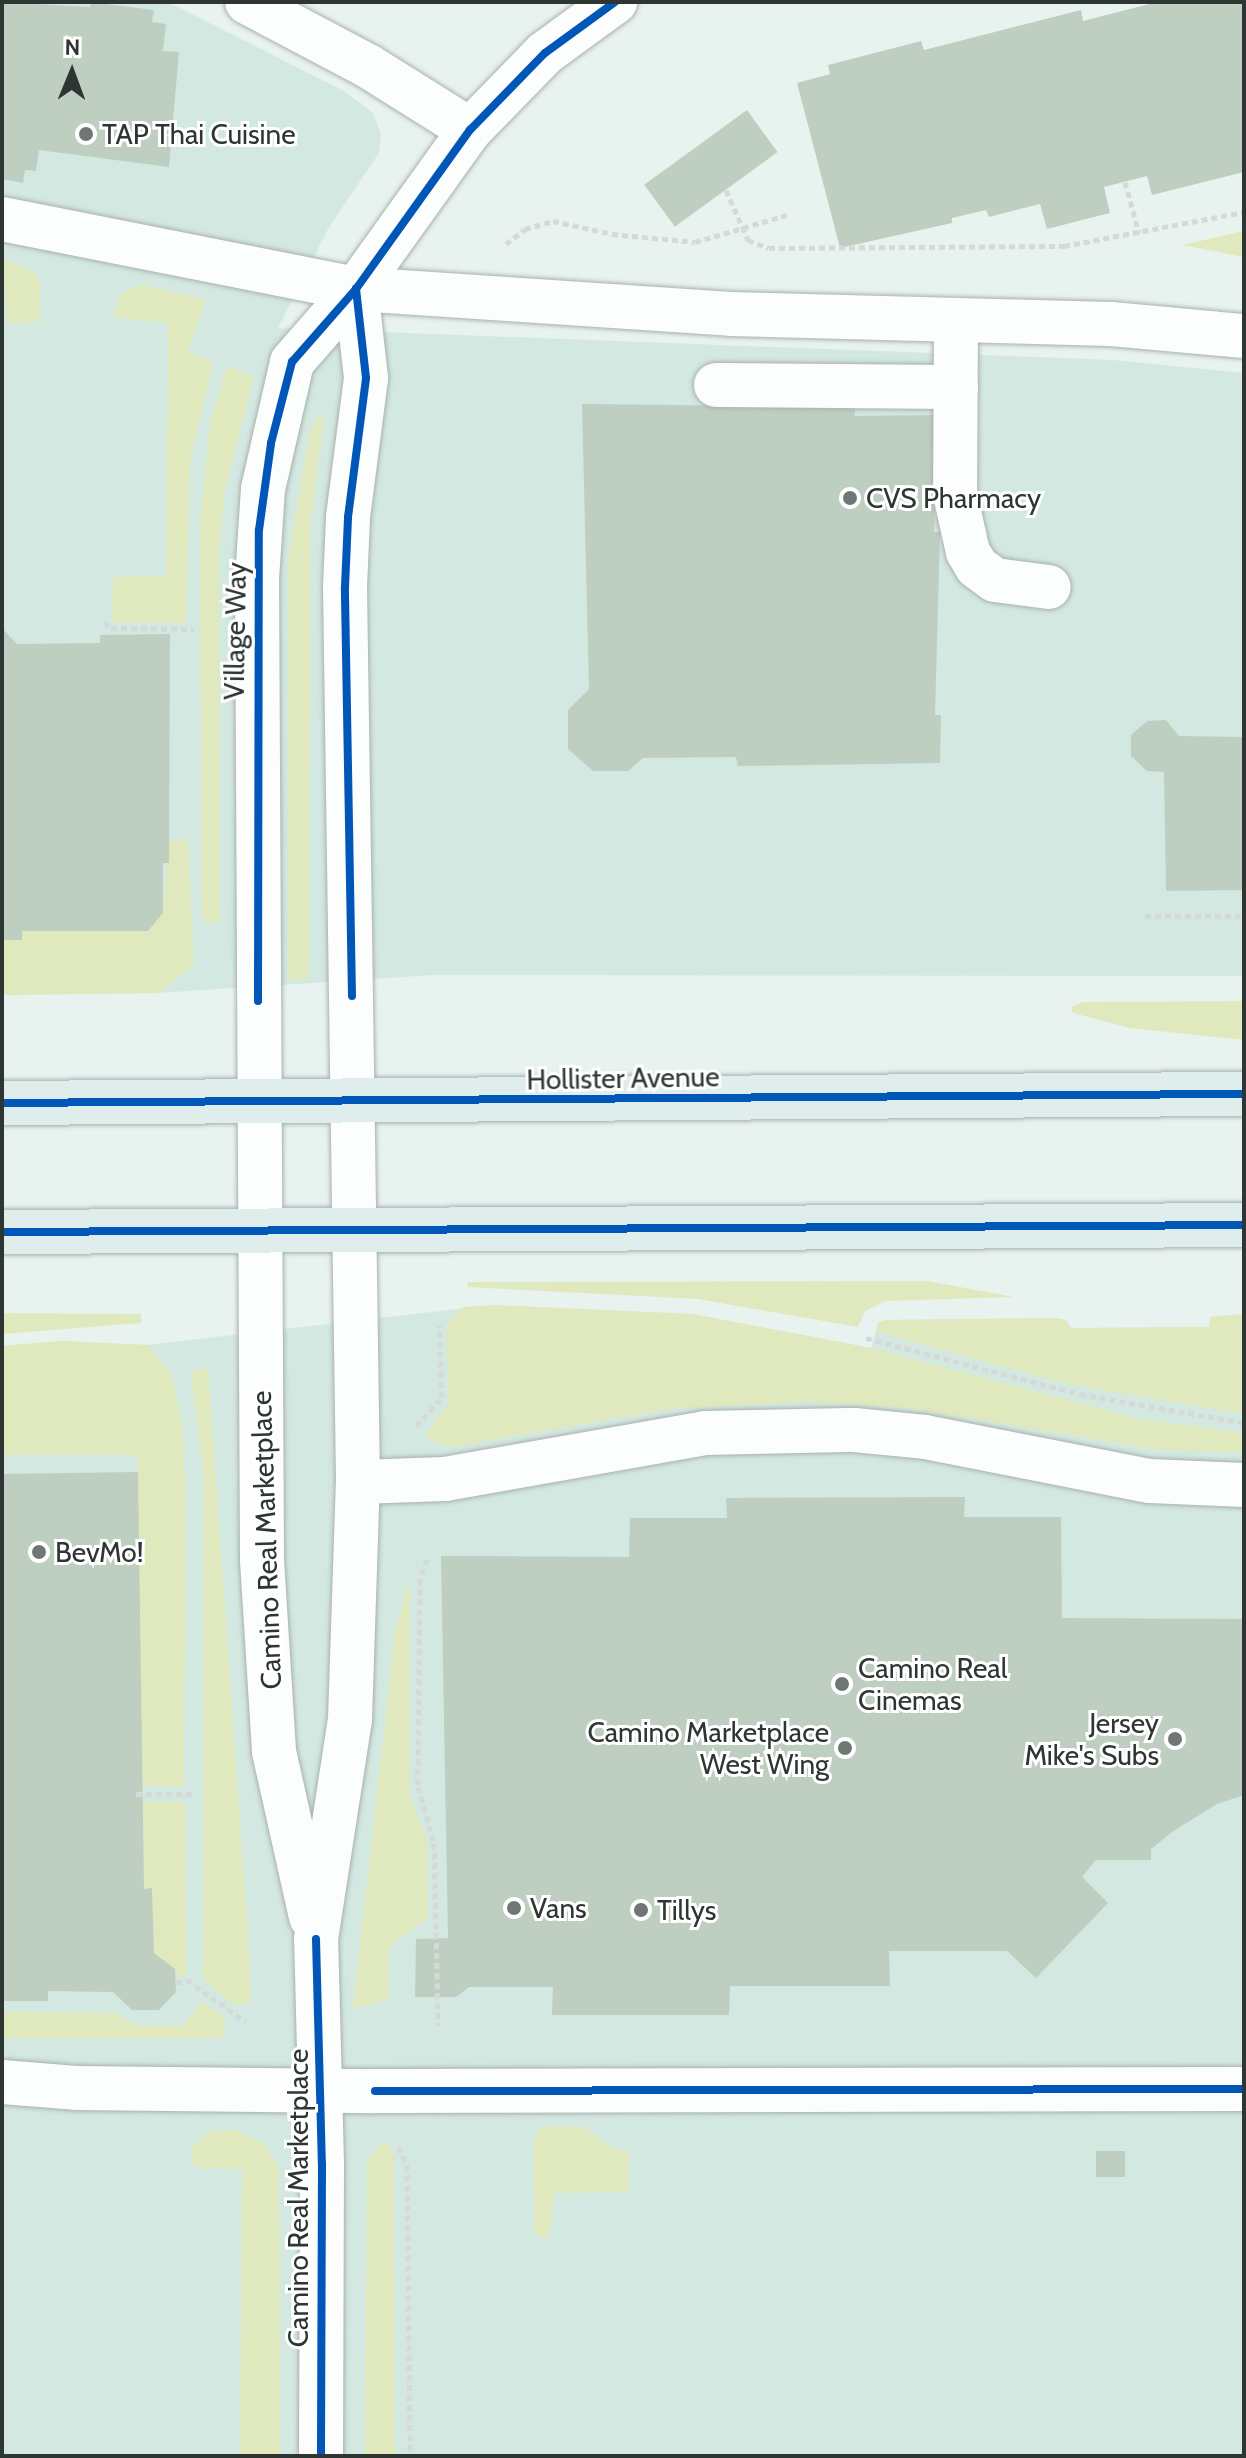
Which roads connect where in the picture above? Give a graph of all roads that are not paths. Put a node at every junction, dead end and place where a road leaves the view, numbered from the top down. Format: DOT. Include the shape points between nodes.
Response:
graph roads {
  1 [pos="247,2"];
  2 [pos="615,2"];
  3 [pos="470,130"];
  4 [pos="2,219"];
  5 [pos="356,289"];
  6 [pos="956,320"];
  7 [pos="1244,336"];
  8 [pos="716,385"];
  9 [pos="956,387"];
  10 [pos="1049,587"];
  11 [pos="1244,1094"];
  12 [pos="259,1102"];
  13 [pos="353,1102"];
  14 [pos="2,1103"];
  15 [pos="1244,1225"];
  16 [pos="355,1231"];
  17 [pos="2,1232"];
  18 [pos="260,1232"];
  19 [pos="358,1482"];
  20 [pos="1244,1485"];
  21 [pos="316,1939"];
  22 [pos="2,2082"];
  23 [pos="1244,2089"];
  24 [pos="320,2090"];
  25 [pos="321,2456"];
  1 -- 3 [label="street" via="368,66"];
  2 -- 3 [label="street, Village Way" via="545,53"];
  3 -- 5 [label="street, Village Way"];
  4 -- 5 [label="street"];
  5 -- 6 [label="street" via="731,314"];
  5 -- 12 [label="street, Village Way" via="292,362 263,489 257,579"];
  5 -- 13 [label="street" via="366,378 348,517 345,587"];
  6 -- 7 [label="street" via="1111,324"];
  6 -- 9 [label="street"];
  8 -- 9 [label="street"];
  9 -- 10 [label="street" via="955,494 968,552 995,580"];
  11 -- 13 [label="main road, Hollister Avenue"];
  12 -- 13 [label="main road, Hollister Avenue"];
  12 -- 14 [label="main road, Hollister Avenue"];
  12 -- 18 [label="street, Village Way"];
  13 -- 16 [label="street"];
  15 -- 16 [label="main road"];
  16 -- 18 [label="main road"];
  16 -- 19 [label="street, Camino Real Marketplace"];
  17 -- 18 [label="main road"];
  18 -- 21 [label="street, Camino Real Marketplace" via="262,1560 274,1751"];
  19 -- 20 [label="street" via="445,1479 705,1433 854,1430 925,1437 1150,1481"];
  19 -- 21 [label="street, Camino Real Marketplace" via="350,1719"];
  21 -- 24 [label="street, Camino Real Marketplace"];
  22 -- 24 [label="street"];
  23 -- 24 [label="street"];
  24 -- 25 [label="street, Camino Real Marketplace"];
}
